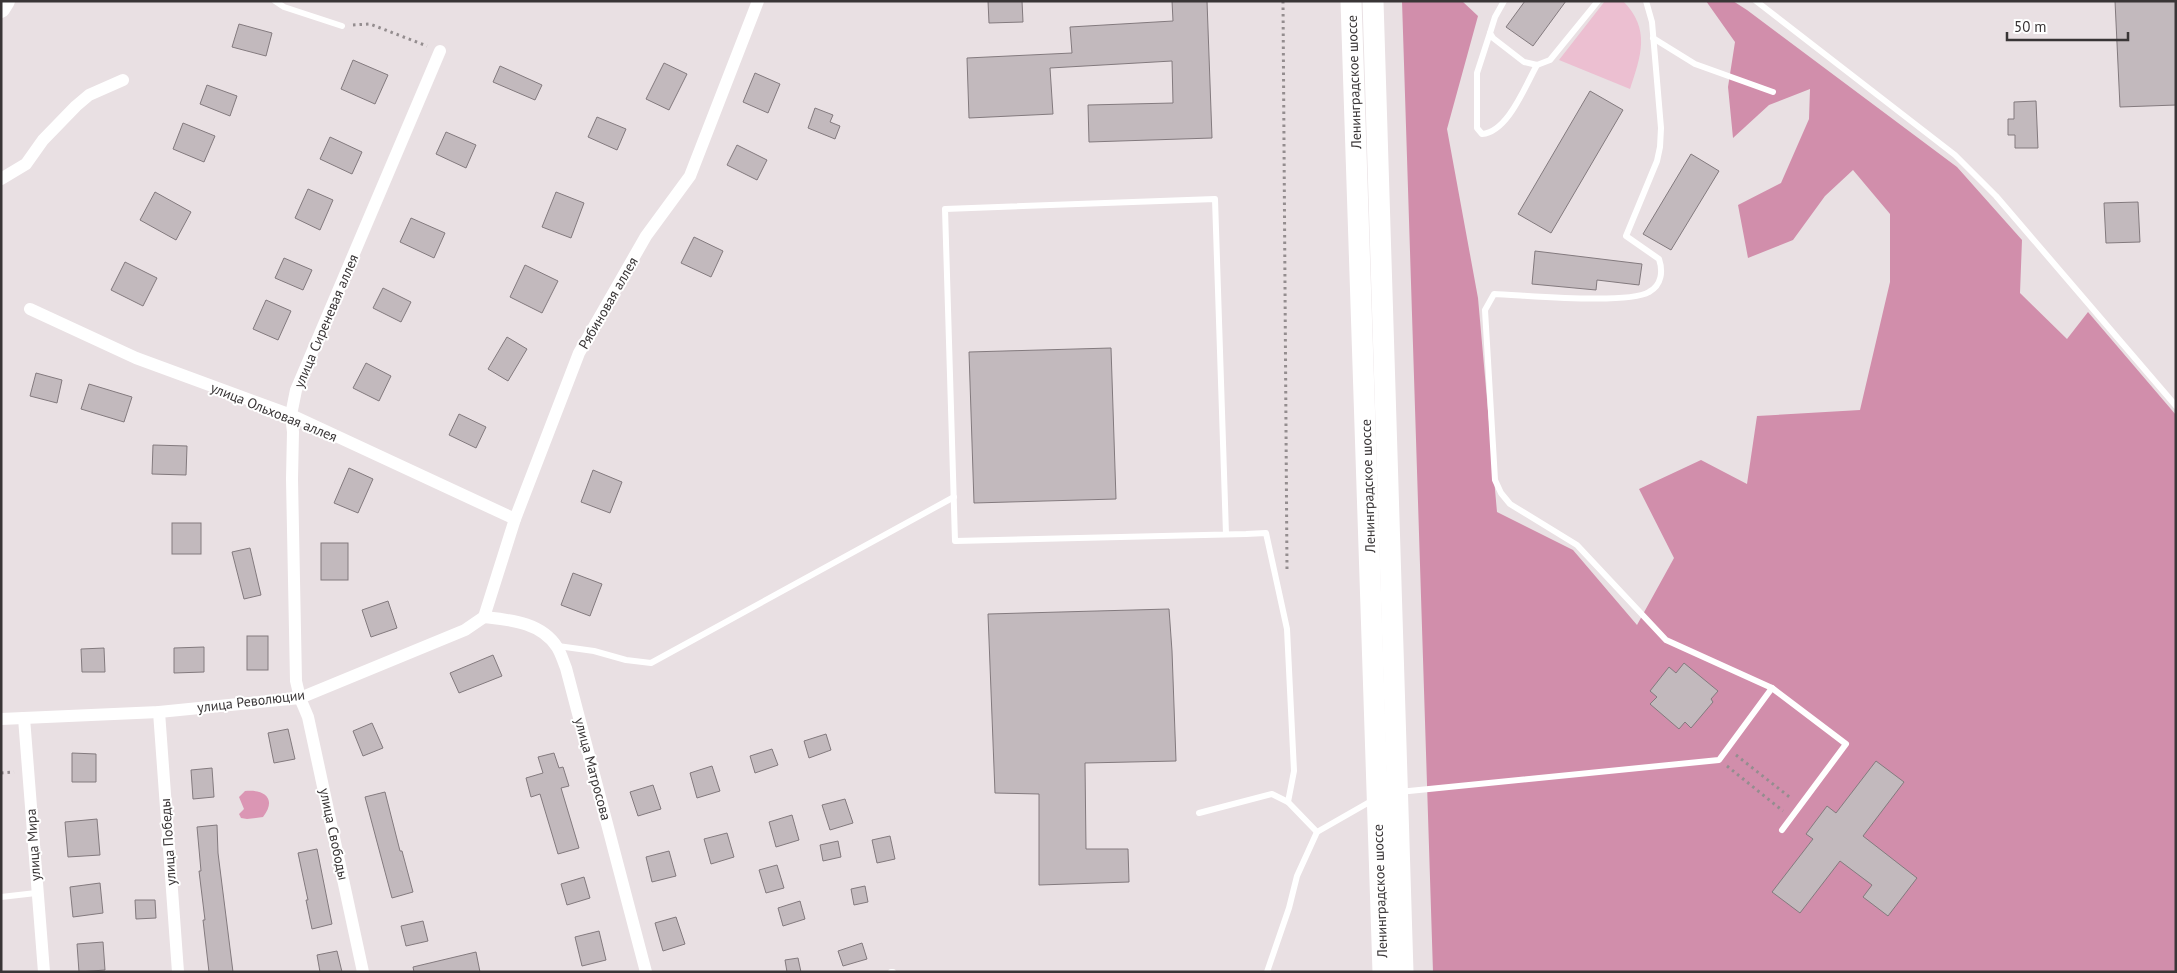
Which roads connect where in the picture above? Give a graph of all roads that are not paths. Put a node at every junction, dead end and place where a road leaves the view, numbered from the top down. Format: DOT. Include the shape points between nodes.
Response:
graph roads {
  1 [pos="6,1"];
  2 [pos="275,1"];
  3 [pos="758,1"];
  4 [pos="1351,1"];
  5 [pos="1373,1"];
  6 [pos="1504,1"];
  7 [pos="1598,1"];
  8 [pos="1646,1"];
  9 [pos="1756,1"];
  10 [pos="1,9"];
  11 [pos="342,26"];
  12 [pos="1490,33"];
  13 [pos="1653,38"];
  14 [pos="440,51"];
  15 [pos="1537,65"];
  16 [pos="123,80"];
  17 [pos="1773,92"];
  18 [pos="1,179"];
  19 [pos="30,309"];
  20 [pos="2176,406"];
  21 [pos="291,415"];
  22 [pos="954,497"];
  23 [pos="515,519"];
  24 [pos="1226,534"];
  25 [pos="484,617"];
  26 [pos="556,646"];
  27 [pos="1772,688"];
  28 [pos="300,698"];
  29 [pos="159,712"];
  30 [pos="24,718"];
  31 [pos="1,719"];
  32 [pos="1397,792"];
  33 [pos="1377,798"];
  34 [pos="1288,802"];
  35 [pos="1199,813"];
  36 [pos="1782,830"];
  37 [pos="1317,832"];
  38 [pos="36,893"];
  39 [pos="1,897"];
  40 [pos="44,972"];
  41 [pos="178,972"];
  42 [pos="363,972"];
  43 [pos="646,972"];
  44 [pos="1267,972"];
  45 [pos="1384,972"];
  46 [pos="1403,972"];
  1 -- 10 [label="main road"];
  2 -- 11 [label="lane"];
  3 -- 23 [label="street, Рябиновая аллея" via="690,176 646,236 579,353"];
  4 -- 33 [label="highway, Ленинградское шоссе"];
  5 -- 32 [label="highway, Ленинградское шоссе"];
  6 -- 12 [label="lane"];
  7 -- 15 [label="lane" via="1550,60"];
  8 -- 13 [label="lane"];
  9 -- 20 [label="lane" via="1954,155 1996,196"];
  12 -- 15 [label="lane" via="1524,62"];
  12 -- 15 [label="lane" via="1477,73 1477,128 1482,134 1491,134 1506,120"];
  13 -- 17 [label="lane" via="1695,64"];
  13 -- 27 [label="lane" via="1660,147 1626,236 1659,259 1663,272 1657,286 1638,297 1494,294 1485,310 1495,480 1510,504 1577,545 1666,640"];
  14 -- 21 [label="street, улица Сиреневая аллея" via="296,390"];
  16 -- 18 [label="street" via="89,95 43,140 26,164"];
  19 -- 21 [label="street, улица Ольховая аллея" via="136,358"];
  21 -- 23 [label="street, улица Ольховая аллея"];
  21 -- 28 [label="street, улица Сиреневая аллея" via="296,681"];
  22 -- 24 [label="lane" via="955,541"];
  22 -- 24 [label="lane" via="944,210 1215,199"];
  22 -- 26 [label="lane" via="651,663"];
  23 -- 25 [label="street, Рябиновая аллея"];
  24 -- 34 [label="lane" via="1266,533 1287,630 1294,771"];
  25 -- 26 [label="street, улица Матросова" via="529,626 543,633"];
  25 -- 28 [label="street, улица Революции" via="465,630"];
  26 -- 43 [label="street, улица Матросова" via="566,668"];
  27 -- 32 [label="lane" via="1719,760"];
  27 -- 36 [label="lane" via="1846,744"];
  28 -- 29 [label="street, улица Революции"];
  28 -- 42 [label="street, улица Свободы" via="308,716"];
  29 -- 30 [label="street, улица Революции"];
  29 -- 41 [label="street, улица Победы"];
  30 -- 31 [label="street, улица Революции"];
  30 -- 38 [label="street, улица Мира"];
  32 -- 46 [label="highway, Ленинградское шоссе"];
  33 -- 37 [label="lane"];
  33 -- 45 [label="highway, Ленинградское шоссе"];
  34 -- 35 [label="lane" via="1272,794"];
  34 -- 37 [label="lane"];
  37 -- 44 [label="lane" via="1296,876 1289,908"];
  38 -- 39 [label="lane"];
  38 -- 40 [label="street, улица Мира"];
}
